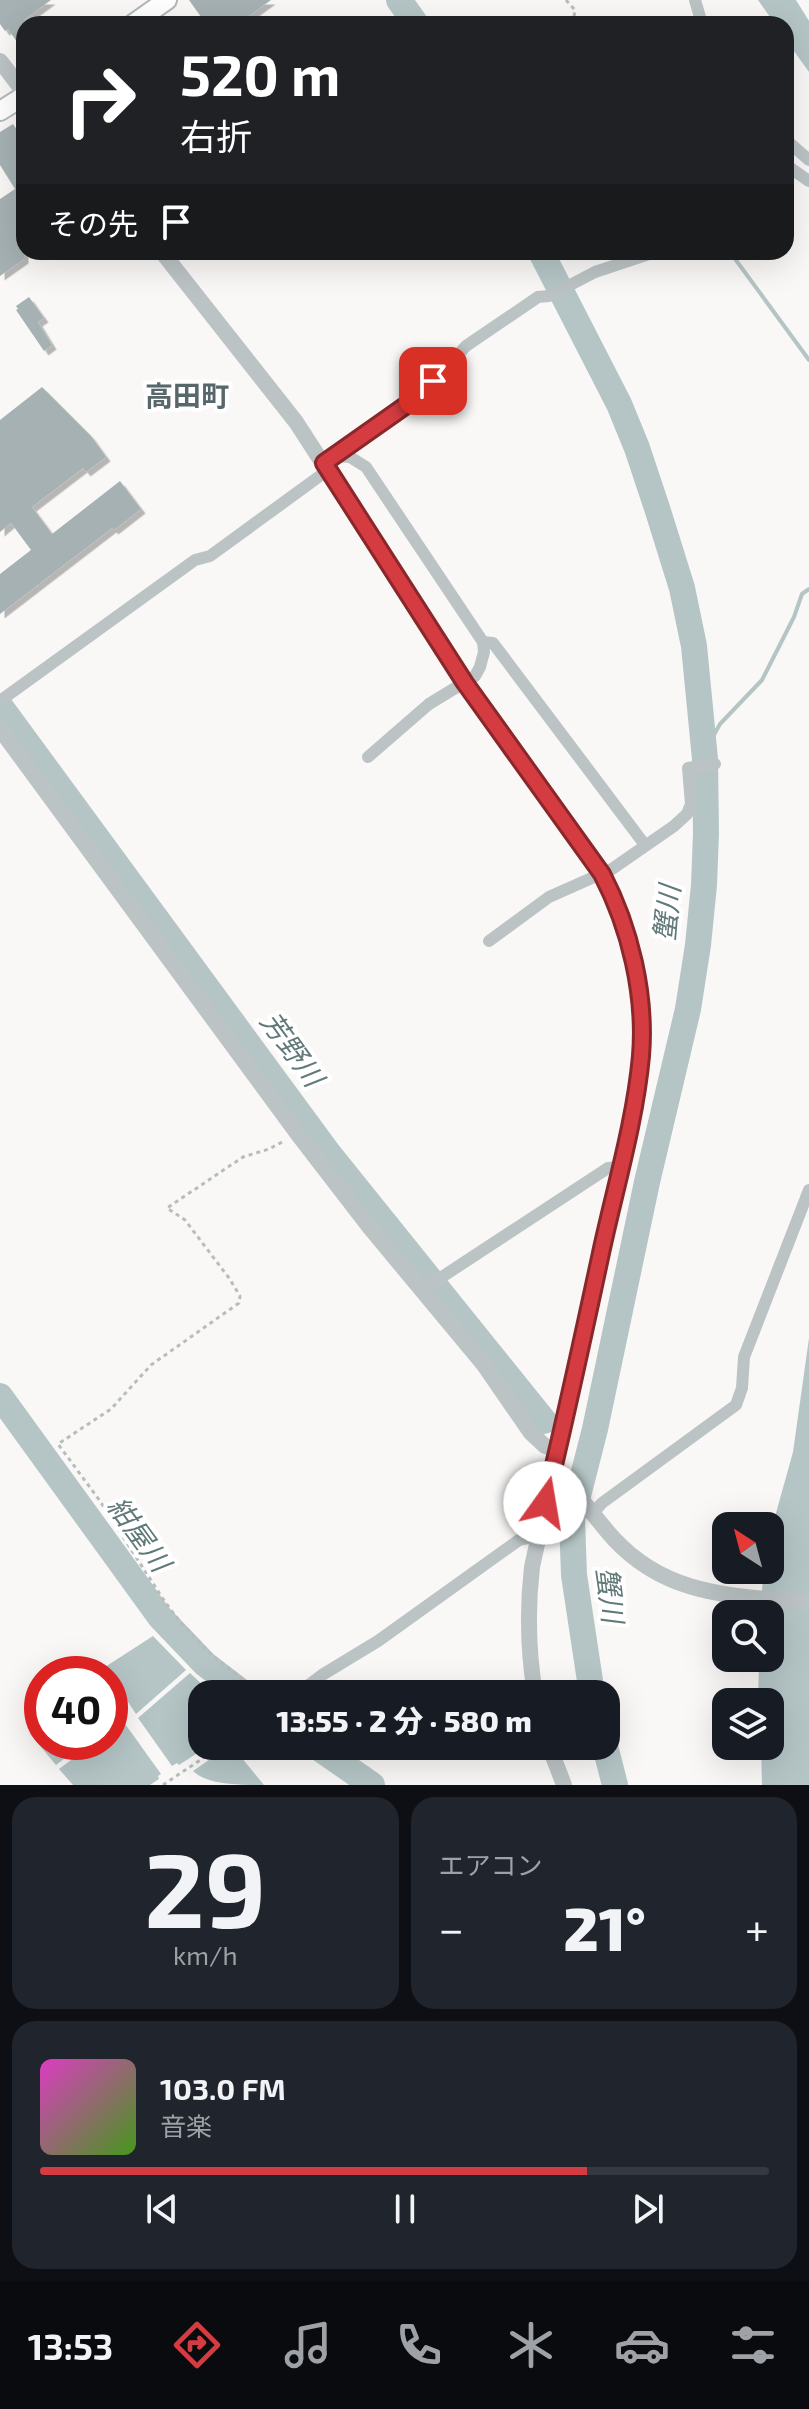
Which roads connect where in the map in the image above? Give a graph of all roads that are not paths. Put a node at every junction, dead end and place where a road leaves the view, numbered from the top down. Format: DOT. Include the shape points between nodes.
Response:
graph roads {
  1 [pos="167,0"];
  2 [pos="144,16"];
  3 [pos="0,61"];
  4 [pos="16,83"];
  5 [pos="168,260"];
  6 [pos="631,260"];
  7 [pos="329,463"];
  8 [pos="483,642"];
  9 [pos="465,683"];
  10 [pos="2,699"];
  11 [pos="0,729"];
  12 [pos="368,757"];
  13 [pos="715,764"];
  14 [pos="645,845"];
  15 [pos="602,874"];
  16 [pos="489,941"];
  17 [pos="620,1167"];
  18 [pos="809,1190"];
  19 [pos="422,1290"];
  20 [pos="557,1450"];
  21 [pos="553,1469"];
  22 [pos="593,1511"];
  23 [pos="538,1536"];
  24 [pos="809,1603"];
  25 [pos="315,1680"];
  26 [pos="533,1680"];
  27 [pos="554,1760"];
  28 [pos="564,1785"];
  1 -- 2 [label="main road"];
  3 -- 4 [label="street"];
  5 -- 7 [label="street"];
  6 -- 7 [label="street" via="538,297 466,346 422,394"];
  7 -- 8 [label="street" via="350,457 366,467"];
  7 -- 9 [label="street"];
  7 -- 10 [label="street" via="210,556 195,560"];
  8 -- 9 [label="street" via="480,667"];
  8 -- 14 [label="street" via="493,643"];
  9 -- 12 [label="street" via="429,704"];
  9 -- 15 [label="street"];
  11 -- 19 [label="street" via="297,1133"];
  13 -- 14 [label="street" via="688,768 687,814"];
  14 -- 15 [label="street"];
  15 -- 16 [label="street" via="549,897"];
  15 -- 17 [label="street" via="631,947 640,1000 641,1055"];
  17 -- 19 [label="street" via="608,1168"];
  17 -- 20 [label="street"];
  18 -- 22 [label="street" via="744,1357 736,1405"];
  19 -- 20 [label="street" via="531,1433"];
  20 -- 21 [label="street"];
  21 -- 22 [label="street"];
  21 -- 23 [label="street"];
  22 -- 24 [label="street" via="615,1539 664,1577 693,1589"];
  23 -- 25 [label="street" via="519,1540"];
  23 -- 26 [label="street" via="528,1597"];
  27 -- 28 [label="street"];
}
